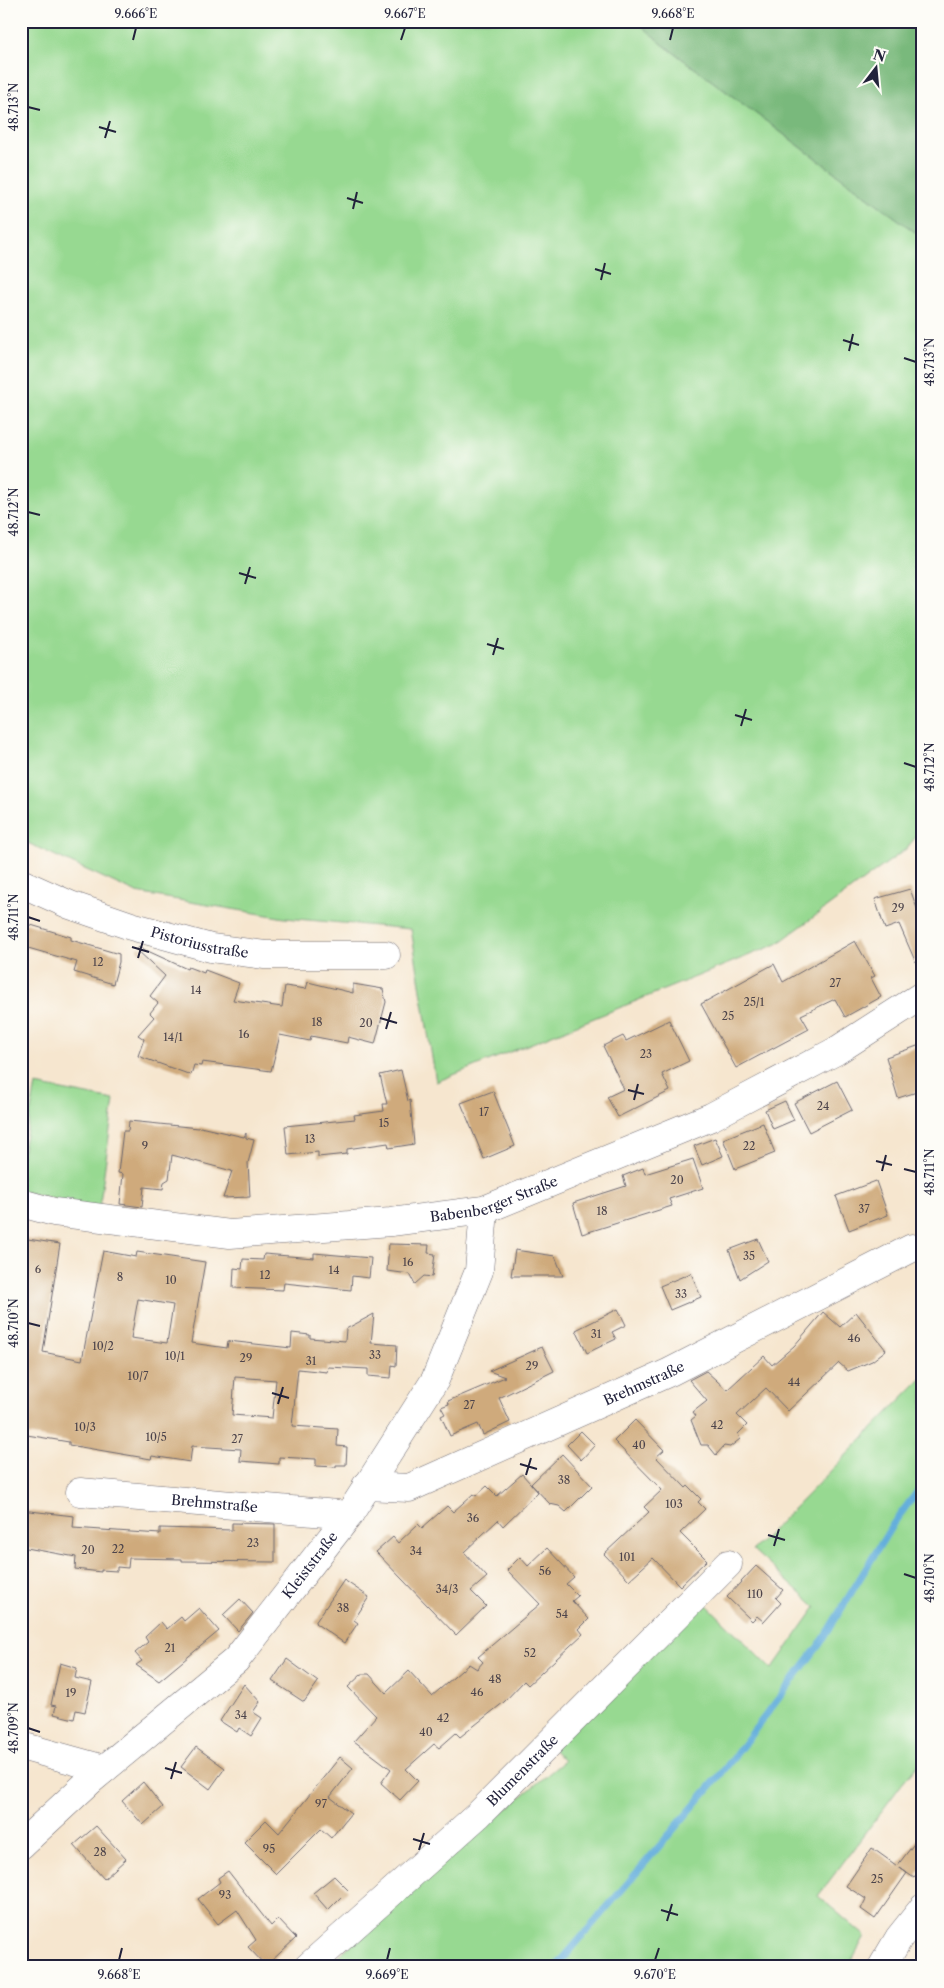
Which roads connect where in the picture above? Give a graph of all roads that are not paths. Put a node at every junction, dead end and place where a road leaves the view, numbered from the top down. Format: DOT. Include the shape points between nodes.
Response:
graph roads {
  1 [pos="21,883"];
  2 [pos="386,955"];
  3 [pos="923,995"];
  4 [pos="21,1203"];
  5 [pos="484,1210"];
  6 [pos="912,1248"];
  7 [pos="366,1486"];
  8 [pos="80,1492"];
  9 [pos="349,1515"];
  10 [pos="728,1564"];
  11 [pos="21,1746"];
  12 [pos="104,1769"];
  13 [pos="21,1845"];
  14 [pos="923,1908"];
  15 [pos="308,1967"];
  16 [pos="882,1967"];
  1 -- 2 [label="street, Pistoriusstraße" via="130,926 212,948 265,956"];
  3 -- 5 [label="street, Babenberger Straße" via="836,1051 711,1117"];
  4 -- 5 [label="street, Babenberger Straße" via="54,1212 230,1234 391,1222"];
  5 -- 7 [label="street, Kleiststraße" via="480,1271 436,1380"];
  6 -- 7 [label="street, Brehmstraße" via="670,1372 409,1488"];
  7 -- 9 [label="street, Kleiststraße"];
  8 -- 9 [label="street, Brehmstraße"];
  9 -- 12 [label="street, Kleiststraße" via="236,1660"];
  10 -- 15 [label="street, Blumenstraße" via="478,1815"];
  11 -- 12 [label="street"];
  12 -- 13 [label="street, Kleiststraße"];
  14 -- 16 [label="street" via="899,1938"];
}
